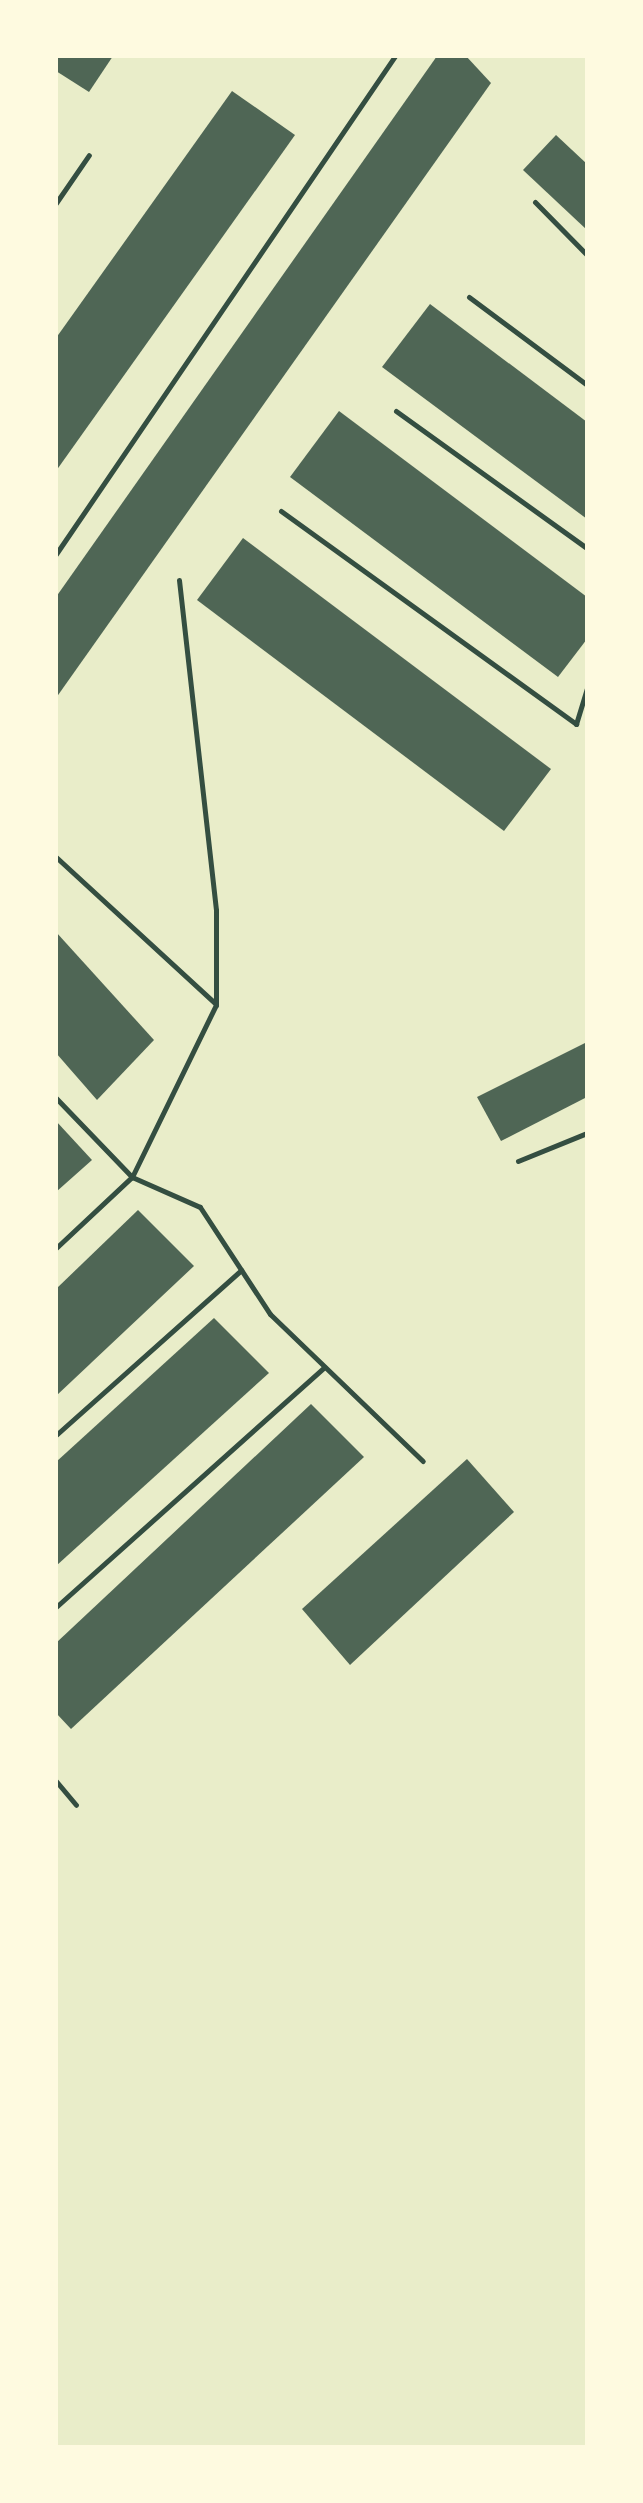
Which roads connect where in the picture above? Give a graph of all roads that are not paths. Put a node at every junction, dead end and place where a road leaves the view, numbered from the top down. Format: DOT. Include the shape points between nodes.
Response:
graph roads {
  1 [pos="395,56"];
  2 [pos="89,155"];
  3 [pos="535,202"];
  4 [pos="56,203"];
  5 [pos="587,255"];
  6 [pos="469,297"];
  7 [pos="587,385"];
  8 [pos="396,411"];
  9 [pos="281,511"];
  10 [pos="587,548"];
  11 [pos="56,554"];
  12 [pos="179,580"];
  13 [pos="587,688"];
  14 [pos="56,857"];
  15 [pos="216,1005"];
  16 [pos="56,1098"];
  17 [pos="587,1133"];
  18 [pos="518,1161"];
  19 [pos="132,1177"];
  20 [pos="56,1248"];
  21 [pos="241,1270"];
  22 [pos="324,1367"];
  23 [pos="56,1435"];
  24 [pos="423,1461"];
  25 [pos="56,1608"];
  26 [pos="56,1781"];
  27 [pos="76,1805"];
  1 -- 11 [label="lane"];
  2 -- 4 [label="lane"];
  3 -- 5 [label="lane"];
  6 -- 7 [label="lane"];
  8 -- 10 [label="lane"];
  9 -- 13 [label="lane" via="576,724"];
  12 -- 15 [label="lane" via="216,910"];
  14 -- 15 [label="lane"];
  15 -- 19 [label="lane"];
  16 -- 19 [label="lane"];
  17 -- 18 [label="lane"];
  19 -- 20 [label="lane"];
  19 -- 21 [label="lane" via="200,1207"];
  21 -- 22 [label="lane" via="270,1314"];
  21 -- 23 [label="lane"];
  22 -- 24 [label="lane"];
  22 -- 25 [label="lane"];
  26 -- 27 [label="lane"];
}
